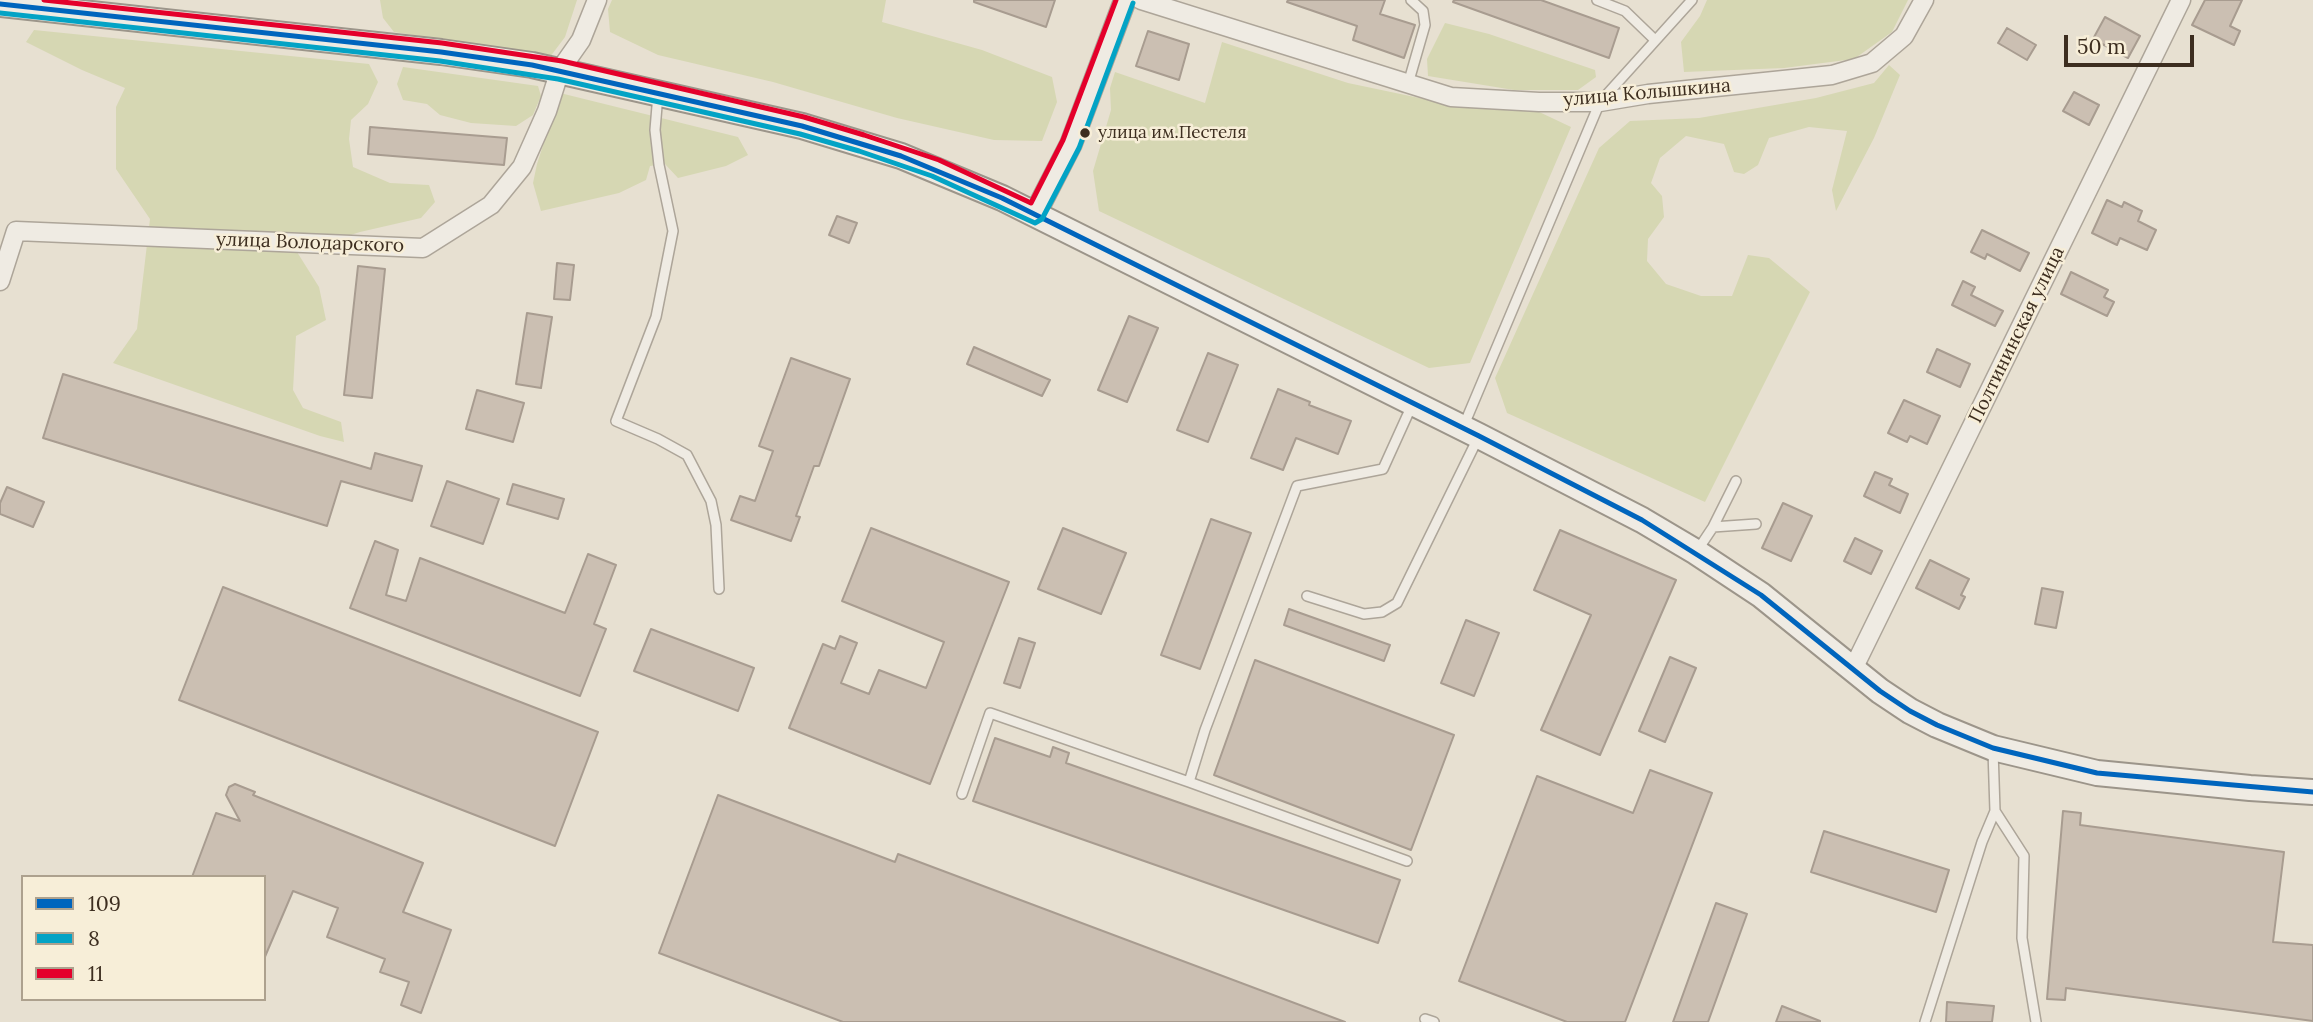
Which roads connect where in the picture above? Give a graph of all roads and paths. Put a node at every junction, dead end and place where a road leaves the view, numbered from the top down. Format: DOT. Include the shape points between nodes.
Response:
graph roads {
  1 [pos="597,0"];
  2 [pos="1125,0"];
  3 [pos="1141,0"];
  4 [pos="1411,0"];
  5 [pos="1597,0"];
  6 [pos="1692,0"];
  7 [pos="1924,0"];
  8 [pos="2181,0"];
  9 [pos="0,4"];
  10 [pos="1655,40"];
  11 [pos="560,70"];
  12 [pos="1408,83"];
  13 [pos="658,92"];
  14 [pos="1600,102"];
  15 [pos="1035,214"];
  16 [pos="0,281"];
  17 [pos="1413,403"];
  18 [pos="1471,432"];
  19 [pos="1736,481"];
  20 [pos="1756,524"];
  21 [pos="1713,527"];
  22 [pos="1696,552"];
  23 [pos="719,589"];
  24 [pos="1307,596"];
  25 [pos="1853,669"];
  26 [pos="1993,748"];
  27 [pos="1189,782"];
  28 [pos="2313,792"];
  29 [pos="962,794"];
  30 [pos="1995,811"];
  31 [pos="1407,861"];
  32 [pos="1925,1022"];
  33 [pos="2036,1022"];
  1 -- 11 [label="street" via="588,27"];
  2 -- 15 [label="street" via="1071,144"];
  3 -- 12 [label="street, улица Колышкина"];
  4 -- 12 [label="lane" via="1423,11 1425,25"];
  5 -- 10 [label="lane" via="1625,10"];
  6 -- 10 [label="lane"];
  7 -- 14 [label="street, улица Колышкина" via="1904,36 1872,62 1832,75"];
  8 -- 25 [label="street, Полтининская улица"];
  9 -- 11 [label="main road" via="441,52"];
  10 -- 14 [label="lane"];
  11 -- 13 [label="main road"];
  11 -- 16 [label="street, улица Володарского" via="522,167 491,205 423,248 16,231"];
  12 -- 14 [label="street, улица Колышкина" via="1451,97"];
  13 -- 15 [label="main road" via="882,149"];
  13 -- 23 [label="lane" via="655,130 673,231 656,317 616,421 687,455 711,501"];
  14 -- 18 [label="lane"];
  15 -- 17 [label="main road"];
  17 -- 18 [label="main road"];
  17 -- 27 [label="lane" via="1384,469 1297,486"];
  18 -- 22 [label="main road"];
  18 -- 24 [label="lane" via="1397,603 1382,612 1364,614"];
  19 -- 21 [label="lane"];
  20 -- 21 [label="lane"];
  21 -- 22 [label="lane"];
  22 -- 25 [label="main road" via="1761,595"];
  25 -- 26 [label="main road" via="1910,711"];
  26 -- 28 [label="main road" via="2097,773"];
  26 -- 30 [label="lane"];
  27 -- 29 [label="lane" via="990,713"];
  27 -- 31 [label="lane"];
  30 -- 32 [label="lane"];
  30 -- 33 [label="lane" via="2024,856 2022,938"];
}
